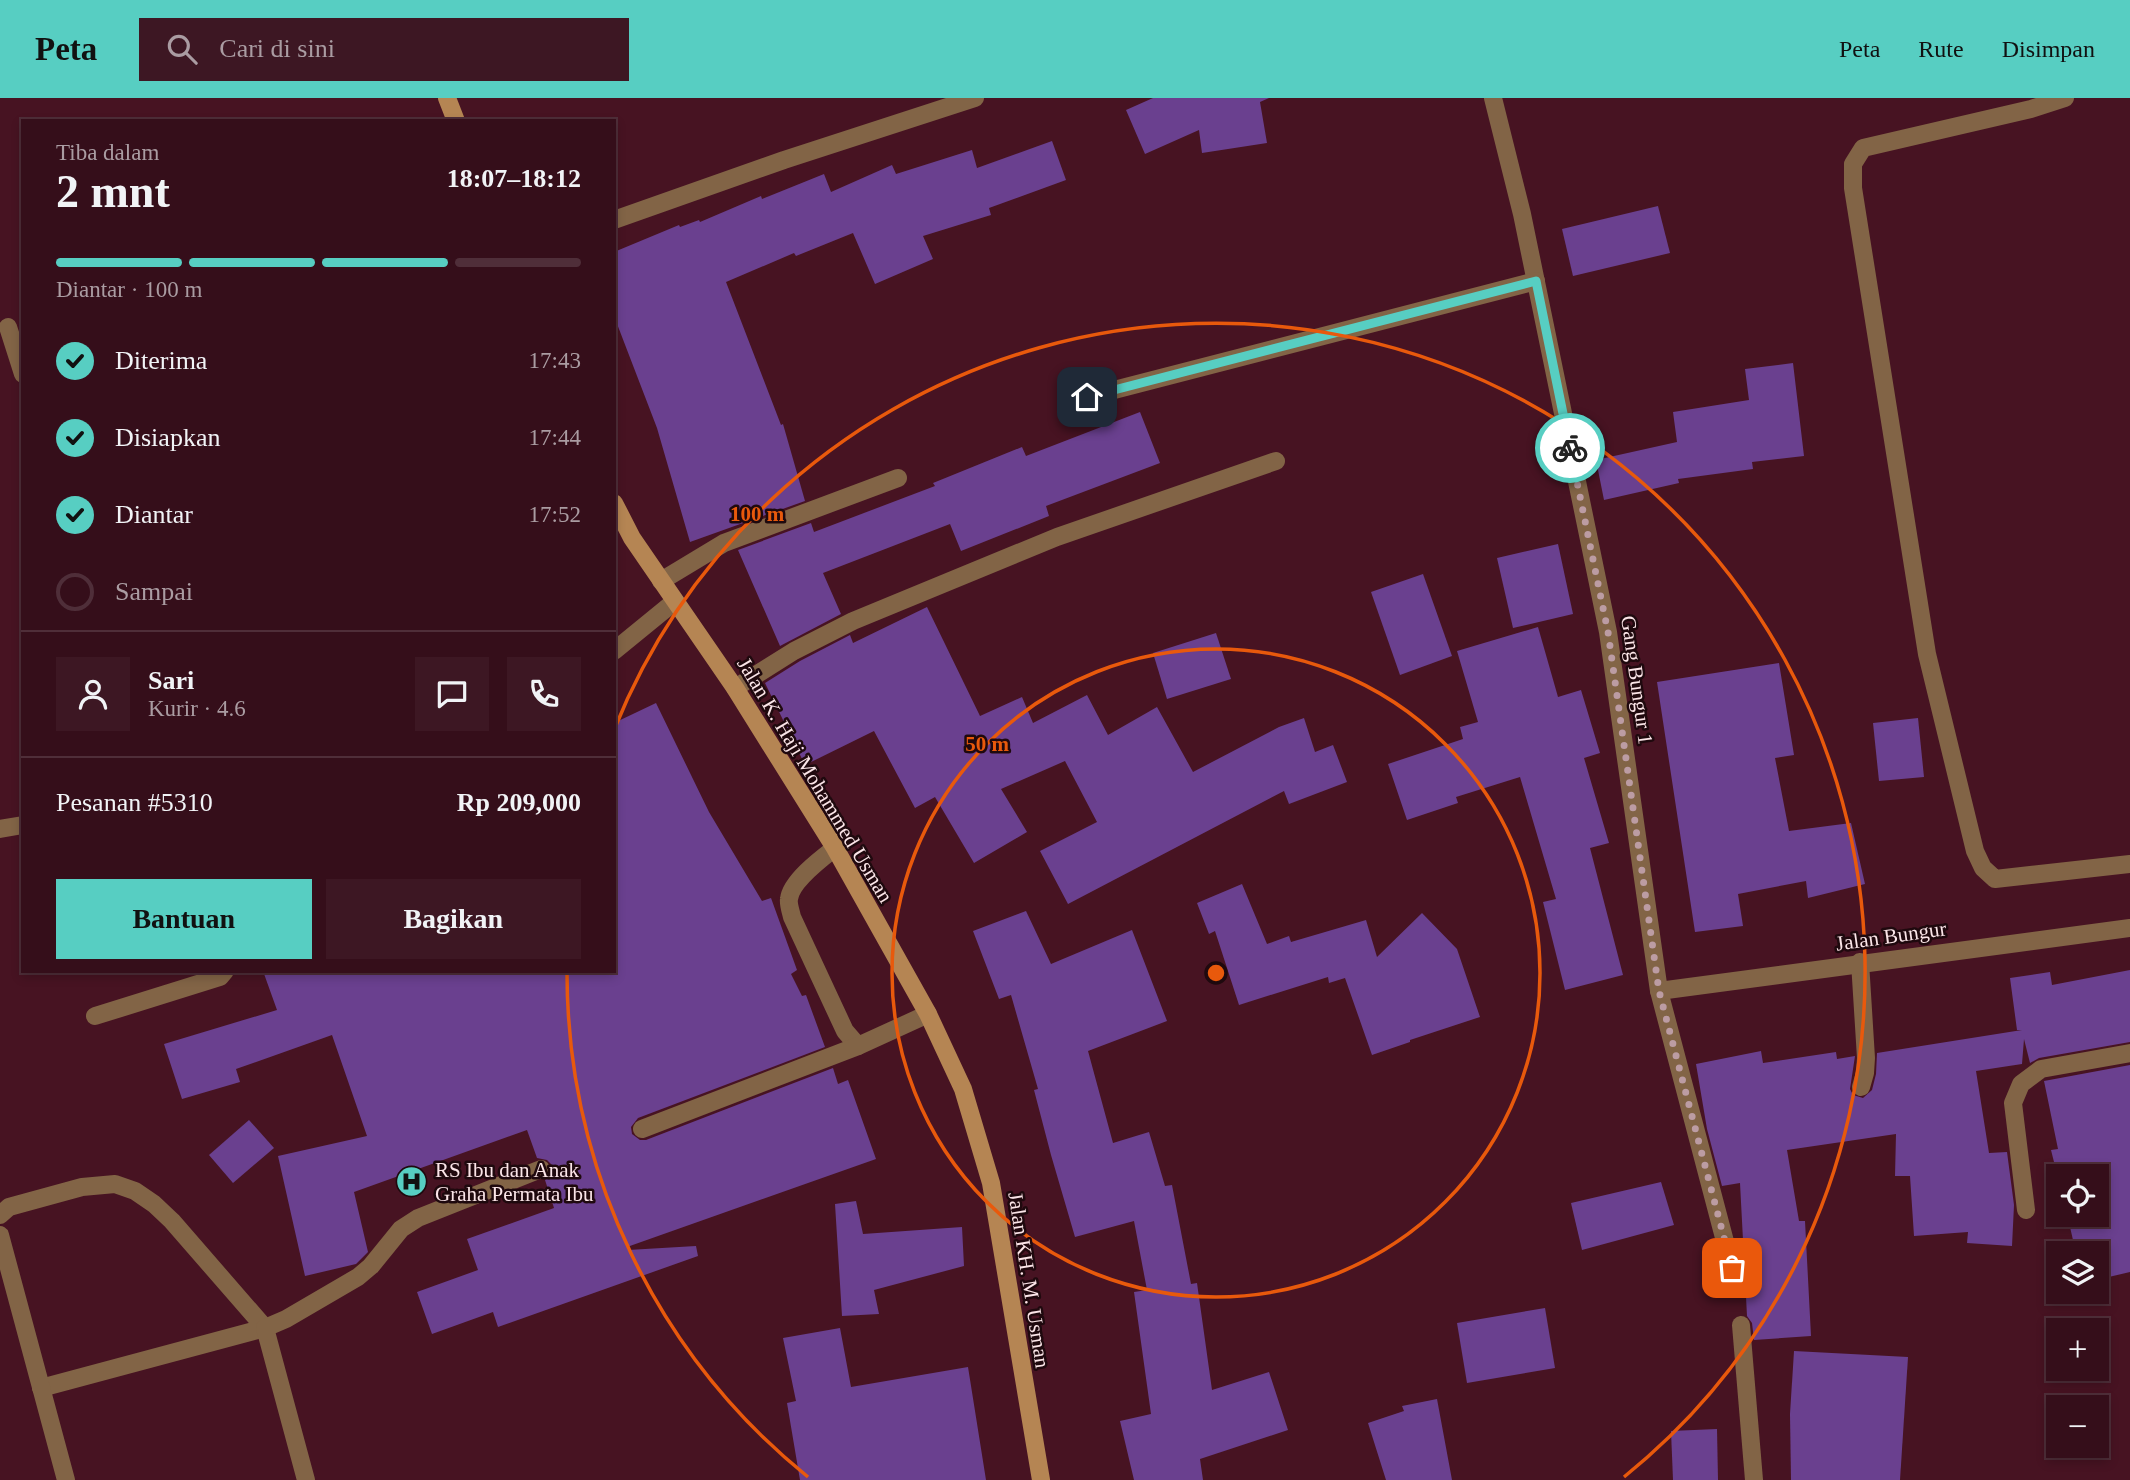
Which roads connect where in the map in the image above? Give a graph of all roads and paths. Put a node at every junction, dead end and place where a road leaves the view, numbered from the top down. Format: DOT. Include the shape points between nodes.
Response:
graph roads {
  1 [pos="447,98"];
  2 [pos="975,98"];
  3 [pos="1493,98"];
  4 [pos="2065,98"];
  5 [pos="455,119"];
  6 [pos="616,219"];
  7 [pos="1536,281"];
  8 [pos="8,327"];
  9 [pos="21,368"];
  10 [pos="1087,397"];
  11 [pos="1276,461"];
  12 [pos="898,478"];
  13 [pos="616,507"];
  14 [pos="661,581"];
  15 [pos="674,602"];
  16 [pos="616,649"];
  17 [pos="735,688"];
  18 [pos="21,825"];
  19 [pos="0,829"];
  20 [pos="835,848"];
  21 [pos="2130,864"];
  22 [pos="2130,928"];
  23 [pos="1860,962"];
  24 [pos="223,973"];
  25 [pos="1659,991"];
  26 [pos="928,1014"];
  27 [pos="95,1016"];
  28 [pos="858,1046"];
  29 [pos="2130,1053"];
  30 [pos="1861,1087"];
  31 [pos="963,1089"];
  32 [pos="642,1129"];
  33 [pos="541,1169"];
  34 [pos="2026,1210"];
  35 [pos="0,1215"];
  36 [pos="0,1235"];
  37 [pos="1732,1268"];
  38 [pos="1741,1325"];
  39 [pos="265,1328"];
  40 [pos="41,1388"];
  41 [pos="66,1480"];
  42 [pos="306,1480"];
  43 [pos="1041,1480"];
  44 [pos="1754,1480"];
  1 -- 5 [label="street"];
  2 -- 6 [label="street"];
  3 -- 7 [label="street, Gang Bungur 1"];
  4 -- 21 [label="street" via="1863,148 1853,164 1853,188 1927,654 1975,850 1983,868 1995,879"];
  7 -- 10 [label="street"];
  7 -- 25 [label="street, Gang Bungur 1" via="1608,632"];
  8 -- 9 [label="street"];
  11 -- 17 [label="street" via="1056,537 853,621"];
  12 -- 14 [label="street" via="724,543"];
  13 -- 14 [label="street, Jalan K. Haji Mohammed Usman"];
  14 -- 15 [label="street, Jalan K. Haji Mohammed Usman"];
  15 -- 16 [label="street"];
  15 -- 17 [label="street, Jalan K. Haji Mohammed Usman"];
  17 -- 20 [label="street, Jalan K. Haji Mohammed Usman"];
  18 -- 19 [label="street"];
  20 -- 26 [label="street, Jalan K. Haji Mohammed Usman"];
  20 -- 28 [label="street" via="817,861 789,899 792,917 845,1031"];
  22 -- 23 [label="street, Jalan Bungur"];
  23 -- 25 [label="street, Jalan Bungur"];
  23 -- 30 [label="street" via="1866,1058"];
  24 -- 27 [label="street"];
  25 -- 37 [label="street, Gang Bungur 1"];
  26 -- 28 [label="street"];
  26 -- 31 [label="street, Jalan K. Haji Mohammed Usman"];
  28 -- 32 [label="street"];
  29 -- 34 [label="street" via="2041,1069 2021,1084 2013,1103"];
  31 -- 43 [label="street, Jalan KH. M. Usman" via="991,1183"];
  33 -- 39 [label="street" via="418,1218 401,1229 358,1277"];
  35 -- 39 [label="street" via="9,1207 82,1187 115,1184 135,1191 172,1222"];
  36 -- 40 [label="street"];
  38 -- 44 [label="street"];
  39 -- 40 [label="street"];
  39 -- 42 [label="street"];
  40 -- 41 [label="street"];
}
